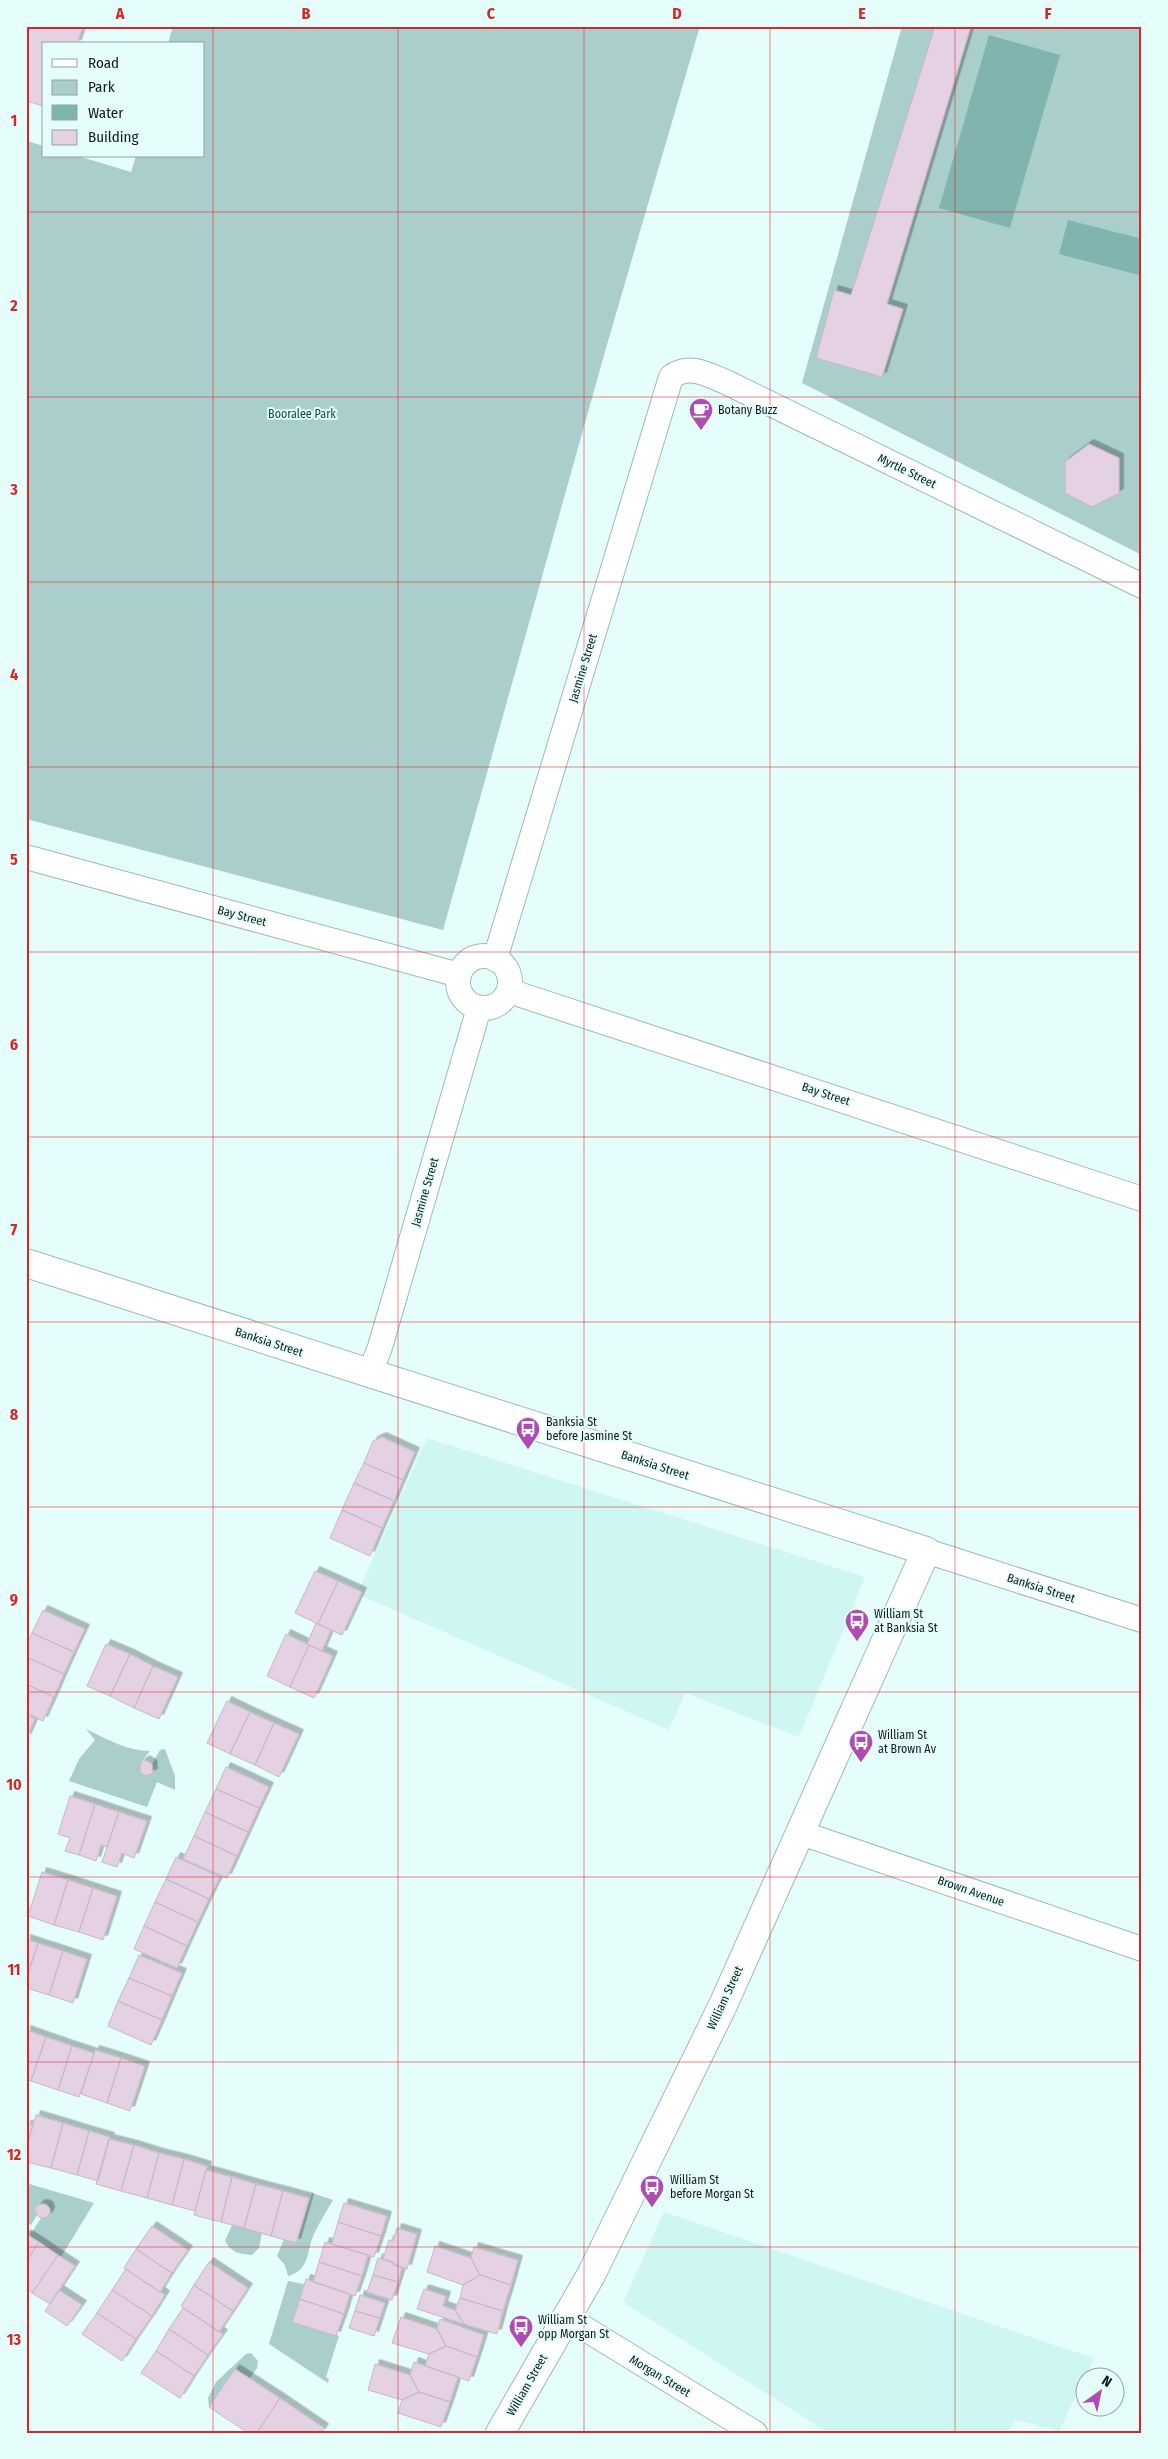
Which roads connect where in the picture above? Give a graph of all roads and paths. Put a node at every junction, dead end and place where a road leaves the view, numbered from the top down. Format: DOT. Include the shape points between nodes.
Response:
graph roads {
  1 [pos="671,377"];
  2 [pos="1142,586"];
  3 [pos="26,857"];
  4 [pos="495,959"];
  5 [pos="459,975"];
  6 [pos="509,991"];
  7 [pos="479,1008"];
  8 [pos="1142,1199"];
  9 [pos="26,1263"];
  10 [pos="370,1374"];
  11 [pos="926,1551"];
  12 [pos="1142,1620"];
  13 [pos="800,1833"];
  14 [pos="1142,1949"];
  15 [pos="566,2317"];
  16 [pos="500,2433"];
  17 [pos="755,2433"];
  1 -- 2 [label="street, Myrtle Street" via="680,370 691,369 728,383"];
  1 -- 4 [label="street, Jasmine Street"];
  3 -- 5 [label="street, Bay Street"];
  4 -- 5 [label="street" via="476,957 465,964"];
  4 -- 6 [label="street" via="509,972"];
  5 -- 7 [label="street" via="458,988 462,996"];
  6 -- 7 [label="street" via="497,1005"];
  6 -- 8 [label="street, Bay Street"];
  7 -- 10 [label="street, Jasmine Street"];
  9 -- 10 [label="street, Banksia Street"];
  10 -- 11 [label="street, Banksia Street"];
  11 -- 12 [label="street, Banksia Street"];
  11 -- 13 [label="street, William Street"];
  13 -- 14 [label="street, Brown Avenue"];
  13 -- 15 [label="street, William Street" via="723,2005 591,2275"];
  15 -- 16 [label="street, William Street"];
  15 -- 17 [label="street, Morgan Street"];
}
